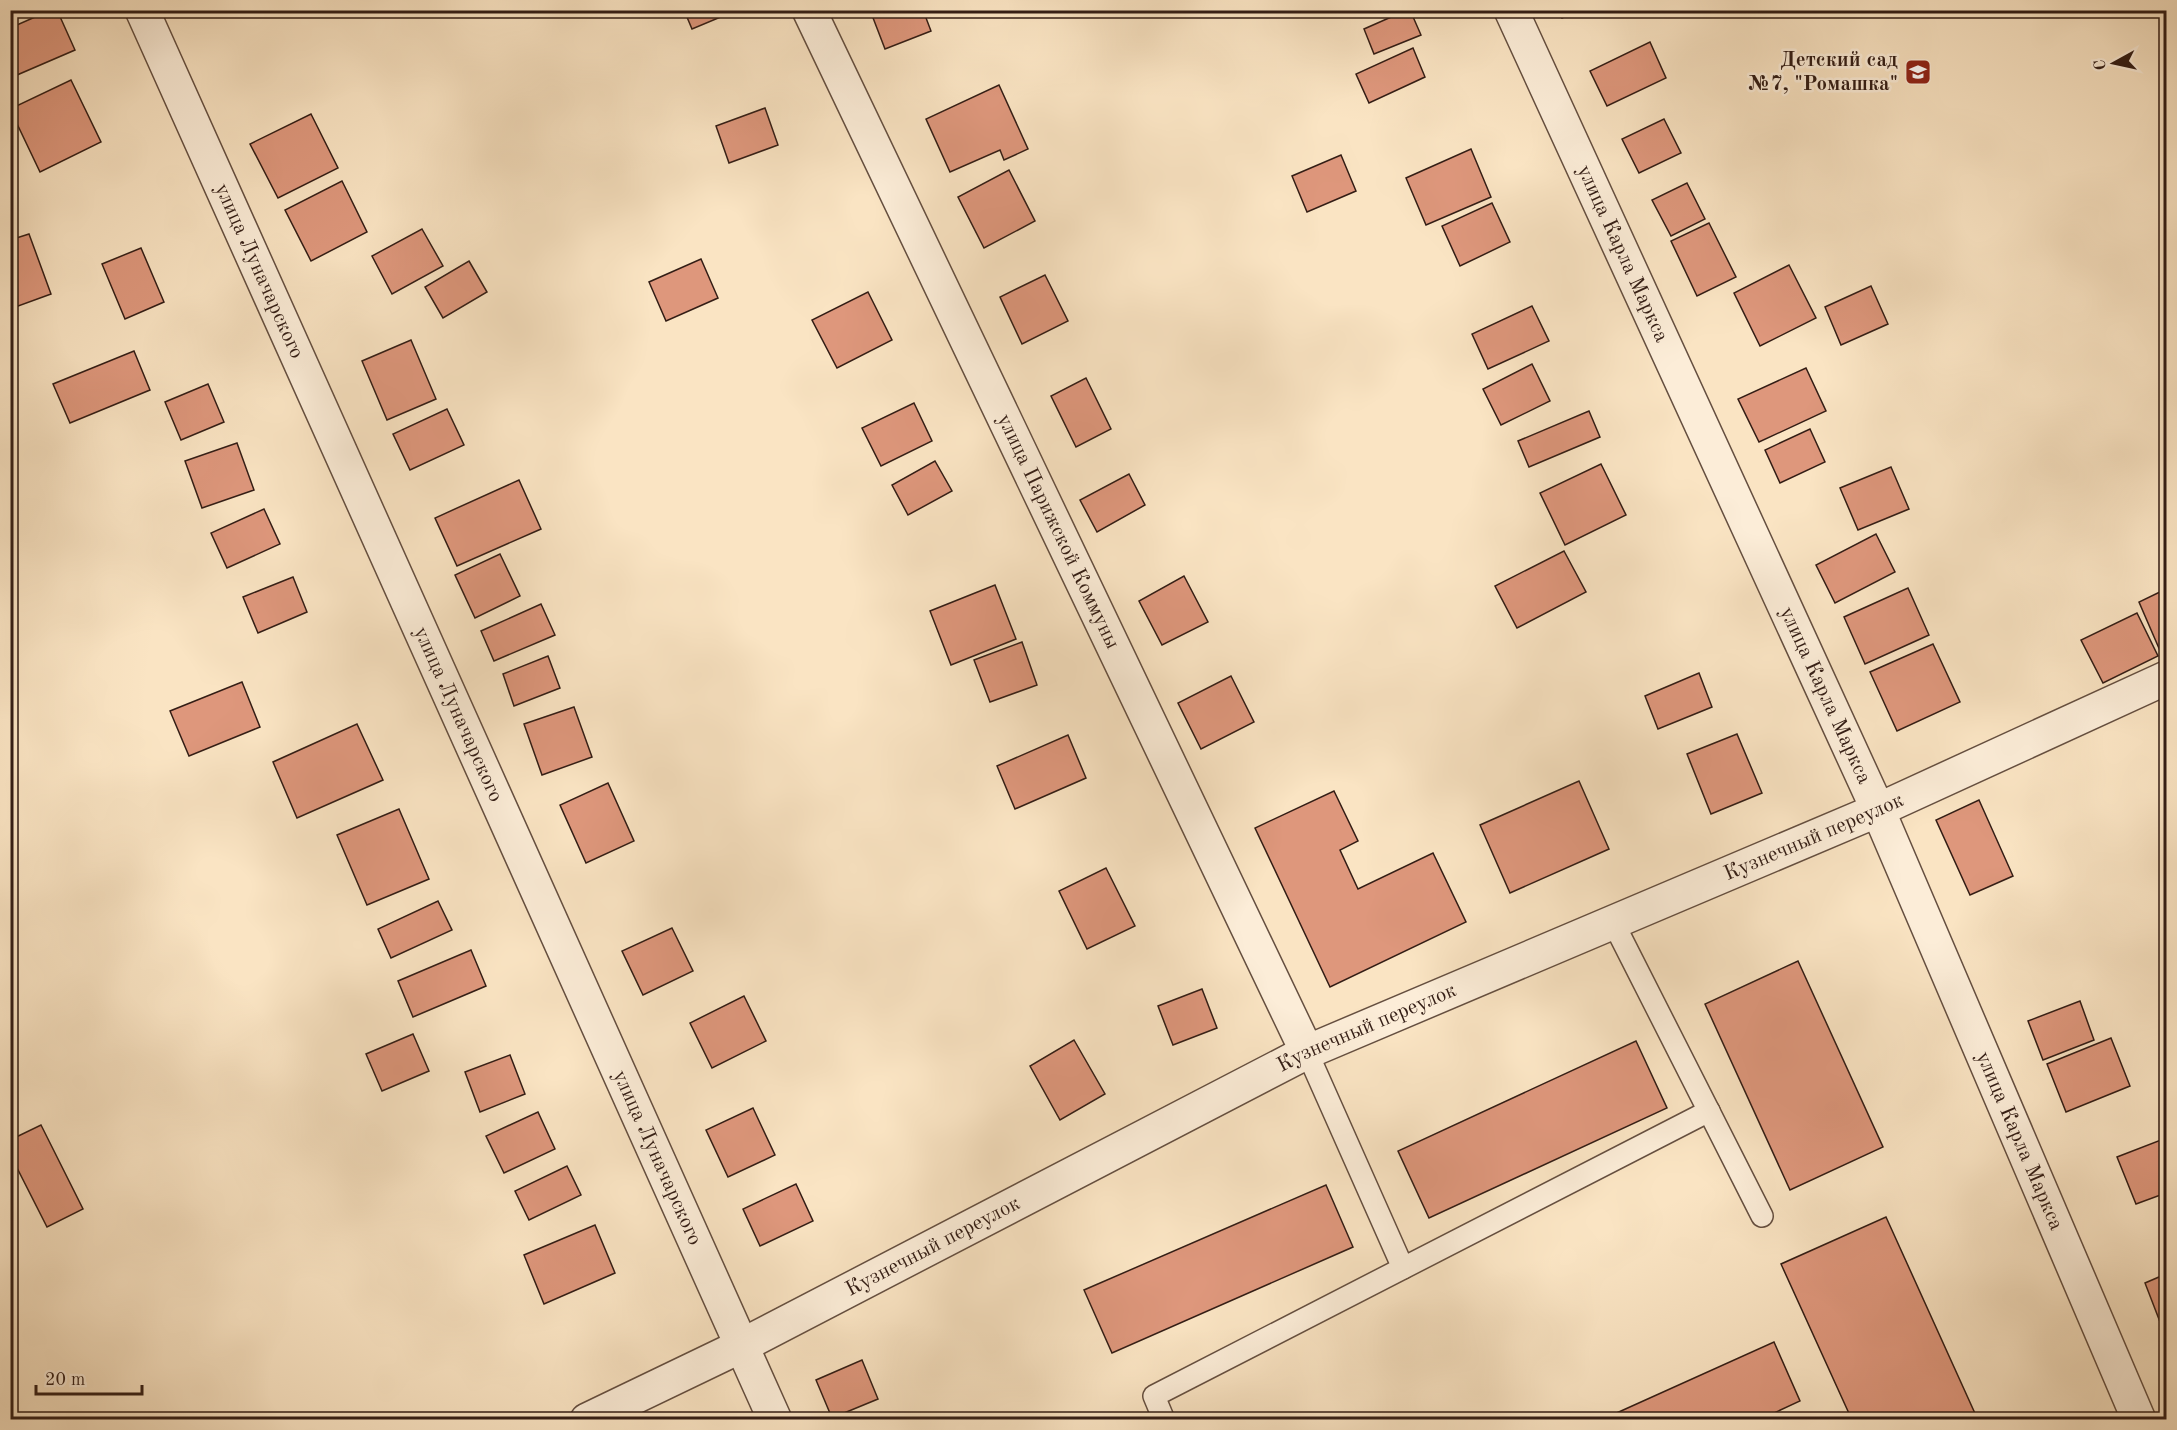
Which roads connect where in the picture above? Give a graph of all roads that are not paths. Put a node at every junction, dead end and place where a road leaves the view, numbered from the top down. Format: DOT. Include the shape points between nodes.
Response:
graph roads {
  1 [pos="142,10"];
  2 [pos="809,10"];
  3 [pos="1511,10"];
  4 [pos="2166,678"];
  5 [pos="1878,810"];
  6 [pos="1613,922"];
  7 [pos="1307,1052"];
  8 [pos="1710,1112"];
  9 [pos="1762,1216"];
  10 [pos="1403,1268"];
  11 [pos="741,1346"];
  12 [pos="587,1419"];
  13 [pos="774,1419"];
  14 [pos="1164,1419"];
  15 [pos="2139,1419"];
  1 -- 11 [label="street, улица Луначарского"];
  2 -- 7 [label="street, улица Парижской Коммуны"];
  3 -- 5 [label="street, улица Карла Маркса"];
  4 -- 5 [label="street, Кузнечный переулок"];
  5 -- 6 [label="street, Кузнечный переулок"];
  5 -- 15 [label="street, улица Карла Маркса"];
  6 -- 7 [label="street, Кузнечный переулок"];
  6 -- 8 [label="lane"];
  7 -- 10 [label="lane"];
  7 -- 11 [label="street, Кузнечный переулок"];
  8 -- 9 [label="lane"];
  8 -- 10 [label="lane"];
  10 -- 14 [label="lane" via="1154,1396"];
  11 -- 12 [label="street, Кузнечный переулок"];
  11 -- 13 [label="street, улица Луначарского"];
}
